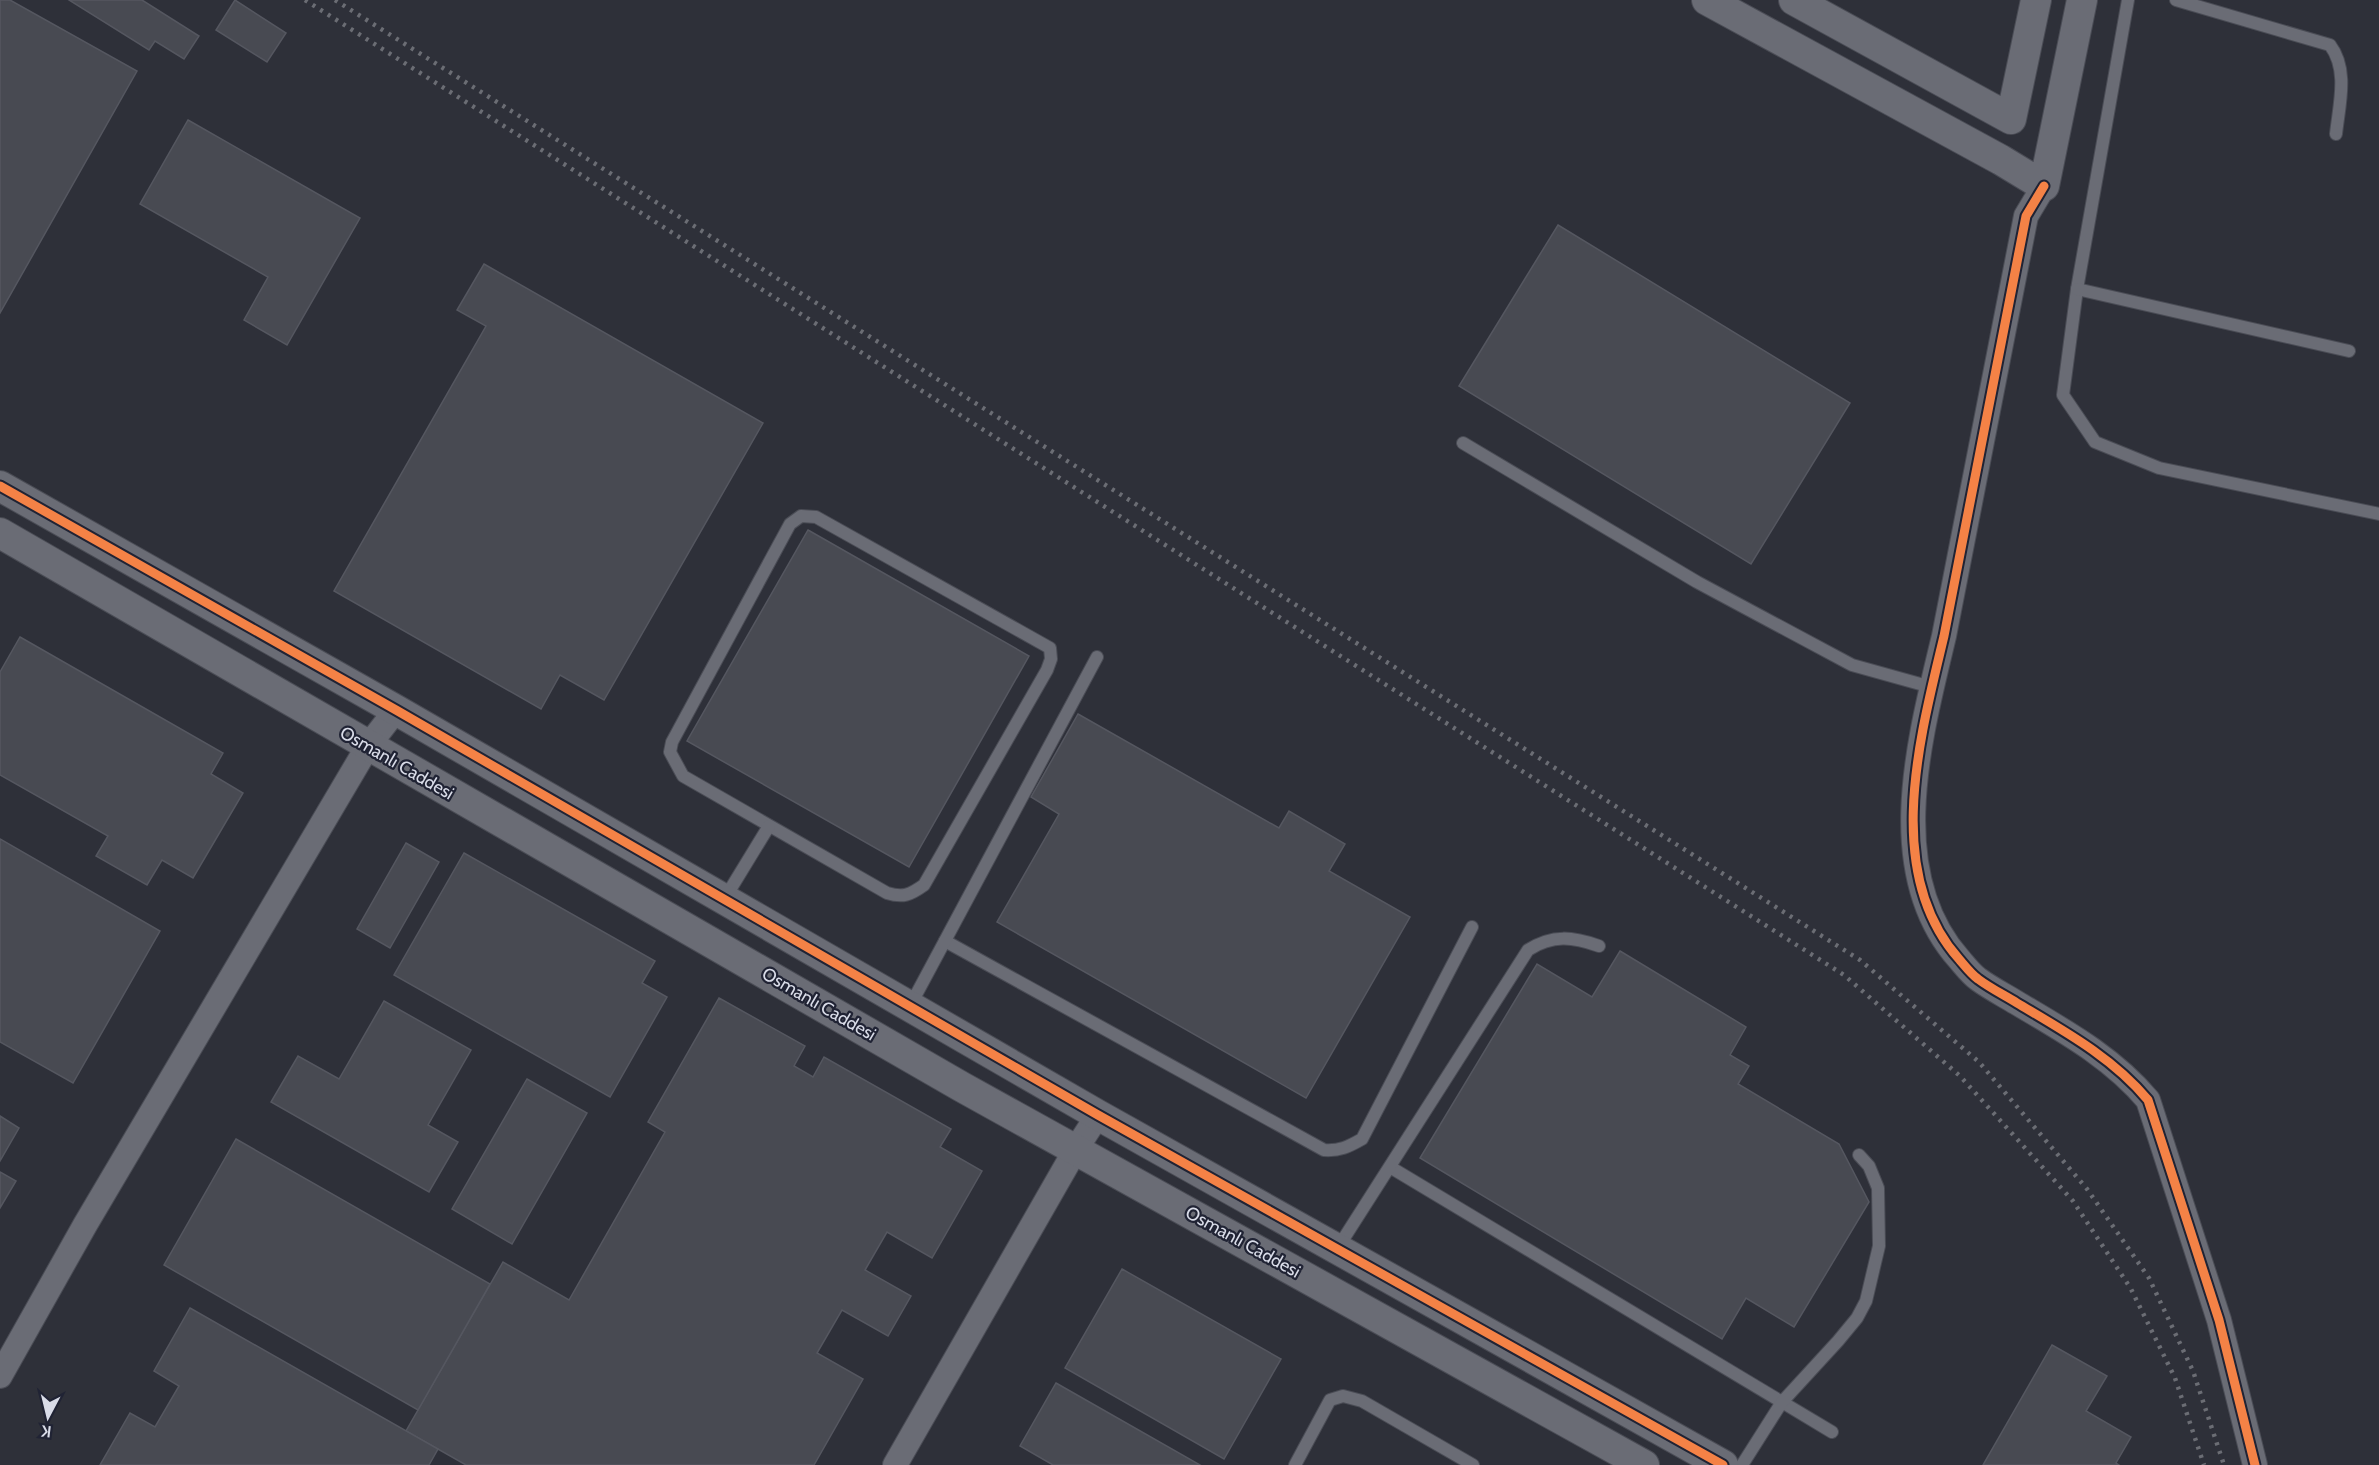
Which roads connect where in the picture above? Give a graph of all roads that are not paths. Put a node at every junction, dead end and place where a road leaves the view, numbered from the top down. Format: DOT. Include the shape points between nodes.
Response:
graph roads {
  1 [pos="1707,0"];
  2 [pos="1794,0"];
  3 [pos="2036,0"];
  4 [pos="2082,0"];
  5 [pos="2128,0"];
  6 [pos="2176,0"];
  7 [pos="2011,119"];
  8 [pos="2336,134"];
  9 [pos="2053,141"];
  10 [pos="2001,160"];
  11 [pos="2044,186"];
  12 [pos="2077,289"];
  13 [pos="2349,351"];
  14 [pos="1463,443"];
  15 [pos="0,486"];
  16 [pos="2379,514"];
  17 [pos="0,533"];
  18 [pos="1096,657"];
  19 [pos="1930,687"];
  20 [pos="396,710"];
  21 [pos="368,746"];
  22 [pos="769,826"];
  23 [pos="692,881"];
  24 [pos="724,900"];
  25 [pos="669,918"];
  26 [pos="1472,927"];
  27 [pos="945,941"];
  28 [pos="1599,946"];
  29 [pos="910,1006"];
  30 [pos="1098,1114"];
  31 [pos="1076,1149"];
  32 [pos="1859,1155"];
  33 [pos="1390,1167"];
  34 [pos="1337,1249"];
  35 [pos="0,1376"];
  36 [pos="1782,1402"];
  37 [pos="1832,1432"];
  38 [pos="895,1465"];
  39 [pos="1295,1465"];
  40 [pos="1473,1465"];
  41 [pos="1644,1465"];
  42 [pos="1723,1465"];
  43 [pos="1742,1465"];
  44 [pos="2255,1465"];
  1 -- 10 [label="street"];
  2 -- 7 [label="street"];
  3 -- 7 [label="street"];
  4 -- 9 [label="street"];
  5 -- 12 [label="lane"];
  6 -- 8 [label="lane" via="2330,45 2337,55 2342,81"];
  7 -- 9 [label="street"];
  7 -- 10 [label="street"];
  9 -- 11 [label="street"];
  10 -- 11 [label="street"];
  11 -- 19 [label="street" via="2026,216 1944,636"];
  12 -- 13 [label="lane"];
  12 -- 16 [label="lane" via="2063,394 2095,441 2159,468"];
  14 -- 19 [label="lane" via="1697,582 1852,665"];
  15 -- 20 [label="street"];
  17 -- 21 [label="street, Osmanlı Caddesi"];
  18 -- 27 [label="lane"];
  19 -- 44 [label="street" via="1912,827 1916,865 1931,916 1946,944 1976,978 2090,1046 2148,1100 2219,1320"];
  20 -- 21 [label="street"];
  20 -- 23 [label="street"];
  21 -- 25 [label="street, Osmanlı Caddesi"];
  21 -- 35 [label="street"];
  22 -- 22 [label="lane" via="683,776 670,752 790,524 801,516 816,517 1050,648 1047,670 924,885 911,895 887,893"];
  22 -- 24 [label="lane"];
  23 -- 24 [label="street"];
  23 -- 25 [label="street"];
  24 -- 29 [label="street"];
  25 -- 31 [label="street, Osmanlı Caddesi"];
  26 -- 27 [label="lane" via="1362,1139 1344,1150 1334,1151"];
  27 -- 29 [label="lane"];
  28 -- 33 [label="lane" via="1563,938 1541,942 1528,950"];
  29 -- 30 [label="street"];
  30 -- 31 [label="street"];
  30 -- 34 [label="street"];
  31 -- 38 [label="street"];
  31 -- 41 [label="street, Osmanlı Caddesi"];
  32 -- 36 [label="lane" via="1869,1166 1878,1188 1879,1246 1866,1301 1839,1341"];
  33 -- 34 [label="lane"];
  33 -- 36 [label="lane"];
  34 -- 42 [label="street"];
  36 -- 37 [label="lane"];
  36 -- 43 [label="lane"];
  39 -- 40 [label="lane" via="1330,1400 1343,1396 1362,1401"];
}
